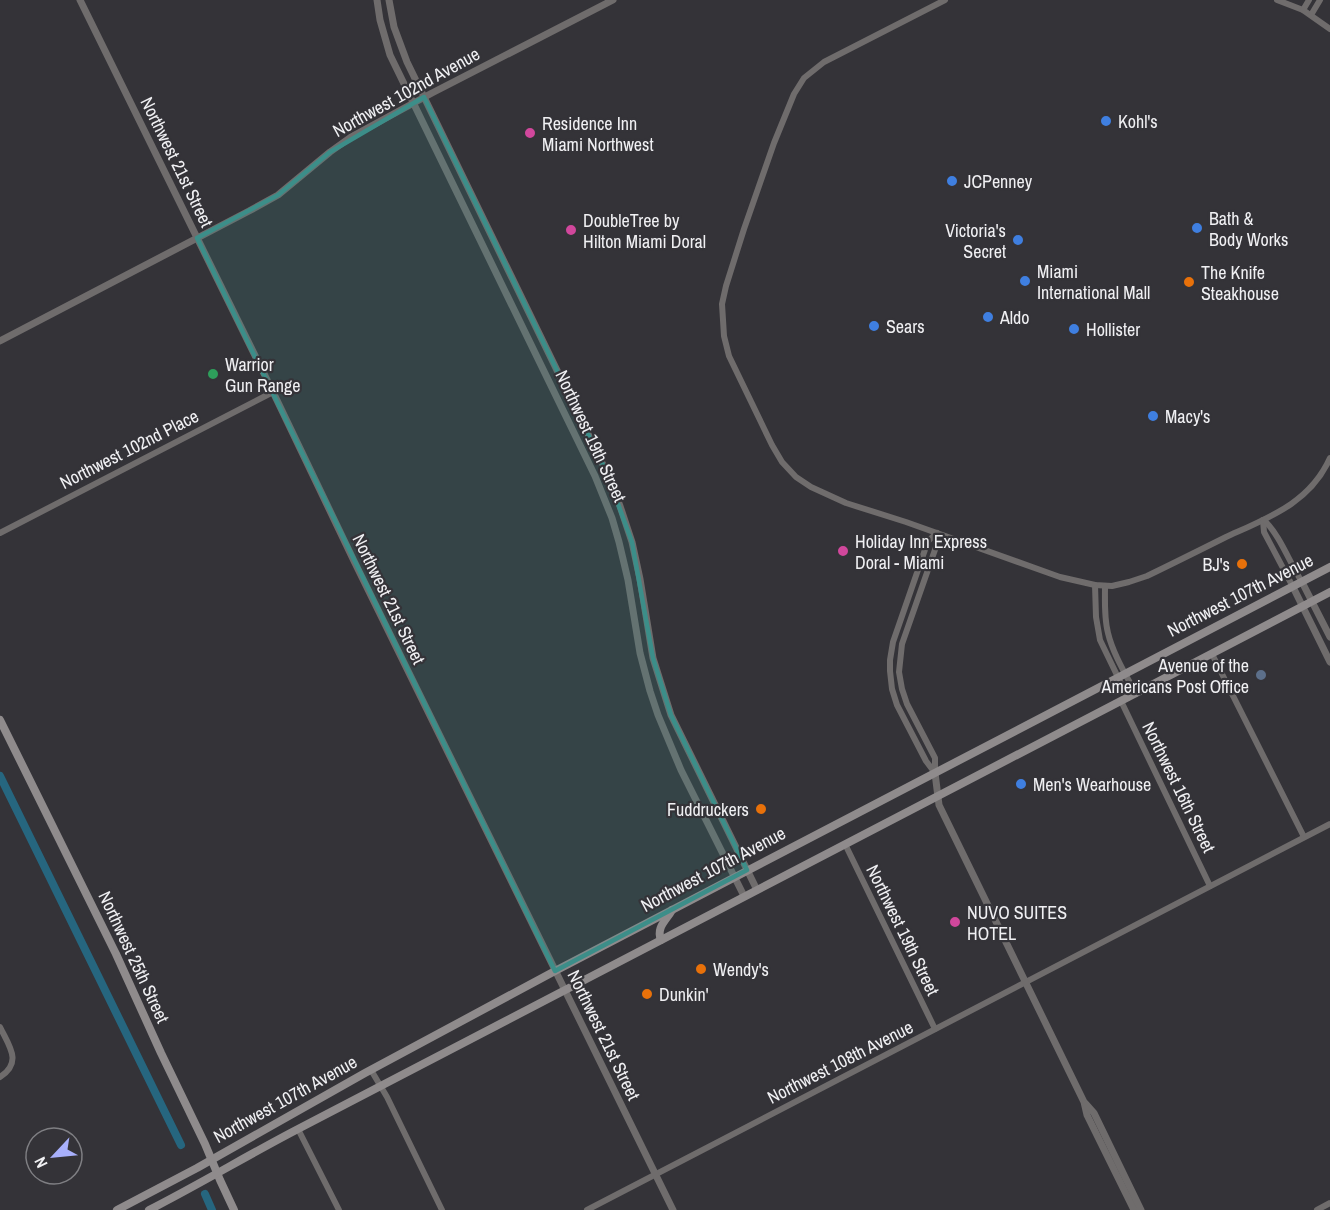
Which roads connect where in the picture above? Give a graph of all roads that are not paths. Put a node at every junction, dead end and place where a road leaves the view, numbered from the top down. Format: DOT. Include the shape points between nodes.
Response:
graph roads {
  1 [pos="81,0"];
  2 [pos="377,0"];
  3 [pos="389,0"];
  4 [pos="613,0"];
  5 [pos="945,0"];
  6 [pos="1277,0"];
  7 [pos="1309,0"];
  8 [pos="1320,0"];
  9 [pos="1303,10"];
  10 [pos="1311,15"];
  11 [pos="1330,29"];
  12 [pos="424,97"];
  13 [pos="414,103"];
  14 [pos="197,238"];
  15 [pos="0,341"];
  16 [pos="273,392"];
  17 [pos="1330,458"];
  18 [pos="1263,520"];
  19 [pos="0,533"];
  20 [pos="937,533"];
  21 [pos="1330,567"];
  22 [pos="1302,582"];
  23 [pos="1095,585"];
  24 [pos="1106,586"];
  25 [pos="1293,587"];
  26 [pos="1330,592"];
  27 [pos="1312,601"];
  28 [pos="1303,606"];
  29 [pos="1330,637"];
  30 [pos="1212,654"];
  31 [pos="1330,662"];
  32 [pos="1122,675"];
  33 [pos="1128,697"];
  34 [pos="0,720"];
  35 [pos="935,773"];
  36 [pos="937,796"];
  37 [pos="1330,824"];
  38 [pos="1304,837"];
  39 [pos="845,844"];
  40 [pos="747,870"];
  41 [pos="734,877"];
  42 [pos="1210,886"];
  43 [pos="757,890"];
  44 [pos="744,896"];
  45 [pos="672,910"];
  46 [pos="661,940"];
  47 [pos="555,971"];
  48 [pos="1026,982"];
  49 [pos="565,990"];
  50 [pos="0,1028"];
  51 [pos="935,1029"];
  52 [pos="371,1070"];
  53 [pos="0,1077"];
  54 [pos="380,1086"];
  55 [pos="1084,1102"];
  56 [pos="298,1129"];
  57 [pos="212,1160"];
  58 [pos="217,1173"];
  59 [pos="655,1174"];
  60 [pos="1330,1203"];
  61 [pos="117,1210"];
  62 [pos="150,1210"];
  63 [pos="234,1210"];
  64 [pos="339,1210"];
  65 [pos="442,1210"];
  66 [pos="587,1210"];
  67 [pos="673,1210"];
  68 [pos="1134,1210"];
  69 [pos="1141,1210"];
  70 [pos="1317,1210"];
  1 -- 14 [label="street, Northwest 21st Street"];
  2 -- 13 [label="street, Northwest 19th Street" via="390,56"];
  3 -- 12 [label="street, Northwest 19th Street" via="397,39"];
  4 -- 12 [label="street, Northwest 102nd Avenue"];
  5 -- 20 [label="street" via="824,62 804,78 774,143 722,304 729,356 772,445 796,477 846,503"];
  6 -- 9 [label="street"];
  7 -- 9 [label="street"];
  8 -- 10 [label="street"];
  9 -- 10 [label="street"];
  10 -- 11 [label="street"];
  12 -- 13 [label="street, Northwest 102nd Avenue"];
  12 -- 40 [label="street, Northwest 19th Street" via="606,471 632,542 653,658 671,715"];
  13 -- 14 [label="street, Northwest 102nd Avenue" via="351,137 278,195"];
  13 -- 41 [label="street, Northwest 19th Street" via="595,476 619,542 640,653 655,707"];
  14 -- 15 [label="street, Northwest 102nd Avenue"];
  14 -- 16 [label="street, Northwest 21st Street"];
  16 -- 19 [label="street, Northwest 102nd Place"];
  16 -- 47 [label="street, Northwest 21st Street"];
  17 -- 18 [label="street" via="1319,478 1302,496"];
  18 -- 22 [label="street" via="1272,528"];
  18 -- 24 [label="street" via="1139,579"];
  18 -- 25 [label="street" via="1264,532"];
  20 -- 23 [label="street" via="1060,577"];
  20 -- 35 [label="street" via="924,552 897,630 890,665 897,705"];
  21 -- 22 [label="main road, Northwest 107th Avenue"];
  22 -- 25 [label="main road, Northwest 107th Avenue"];
  22 -- 27 [label="street"];
  23 -- 24 [label="street"];
  23 -- 32 [label="street, Northwest 16th Street" via="1097,629 1103,648"];
  24 -- 32 [label="street, Northwest 16th Street" via="1108,633"];
  25 -- 28 [label="street"];
  25 -- 32 [label="main road, Northwest 107th Avenue"];
  26 -- 27 [label="main road, Northwest 107th Avenue"];
  27 -- 28 [label="main road, Northwest 107th Avenue"];
  27 -- 29 [label="street"];
  28 -- 30 [label="main road, Northwest 107th Avenue"];
  28 -- 31 [label="street"];
  30 -- 33 [label="main road, Northwest 107th Avenue"];
  30 -- 38 [label="street"];
  32 -- 33 [label="street, Northwest 16th Street"];
  32 -- 35 [label="main road, Northwest 107th Avenue"];
  33 -- 36 [label="main road, Northwest 107th Avenue"];
  33 -- 42 [label="street, Northwest 16th Street"];
  34 -- 57 [label="main road, Northwest 25th Street"];
  35 -- 36 [label="street"];
  35 -- 40 [label="main road, Northwest 107th Avenue"];
  36 -- 39 [label="main road, Northwest 107th Avenue"];
  36 -- 48 [label="street"];
  37 -- 38 [label="street, Northwest 108th Avenue"];
  38 -- 42 [label="street, Northwest 108th Avenue"];
  39 -- 43 [label="main road, Northwest 107th Avenue"];
  39 -- 51 [label="street, Northwest 19th Street"];
  40 -- 41 [label="main road, Northwest 107th Avenue"];
  40 -- 43 [label="street, Northwest 19th Street"];
  41 -- 44 [label="street, Northwest 19th Street"];
  41 -- 45 [label="main road, Northwest 107th Avenue"];
  42 -- 48 [label="street, Northwest 108th Avenue"];
  43 -- 44 [label="main road, Northwest 107th Avenue"];
  44 -- 46 [label="main road, Northwest 107th Avenue"];
  45 -- 46 [label="main road" via="660,928"];
  45 -- 47 [label="main road, Northwest 107th Avenue"];
  46 -- 49 [label="main road, Northwest 107th Avenue"];
  47 -- 49 [label="street, Northwest 21st Street"];
  47 -- 52 [label="main road, Northwest 107th Avenue"];
  48 -- 51 [label="street, Northwest 108th Avenue"];
  48 -- 55 [label="street"];
  49 -- 54 [label="main road, Northwest 107th Avenue"];
  49 -- 59 [label="street, Northwest 21st Street"];
  50 -- 53 [label="street" via="12,1051 9,1070"];
  51 -- 59 [label="street, Northwest 108th Avenue"];
  52 -- 54 [label="street"];
  52 -- 57 [label="main road, Northwest 107th Avenue"];
  54 -- 56 [label="main road, Northwest 107th Avenue"];
  54 -- 65 [label="street"];
  55 -- 68 [label="street"];
  55 -- 69 [label="street" via="1094,1113"];
  56 -- 58 [label="main road, Northwest 107th Avenue"];
  56 -- 64 [label="street"];
  57 -- 58 [label="main road, Northwest 25th Street"];
  57 -- 61 [label="main road, Northwest 107th Avenue"];
  58 -- 62 [label="main road, Northwest 107th Avenue"];
  58 -- 63 [label="main road, Northwest 25th Street"];
  59 -- 66 [label="street, Northwest 108th Avenue"];
  59 -- 67 [label="street, Northwest 21st Street"];
  60 -- 70 [label="street"];
}
